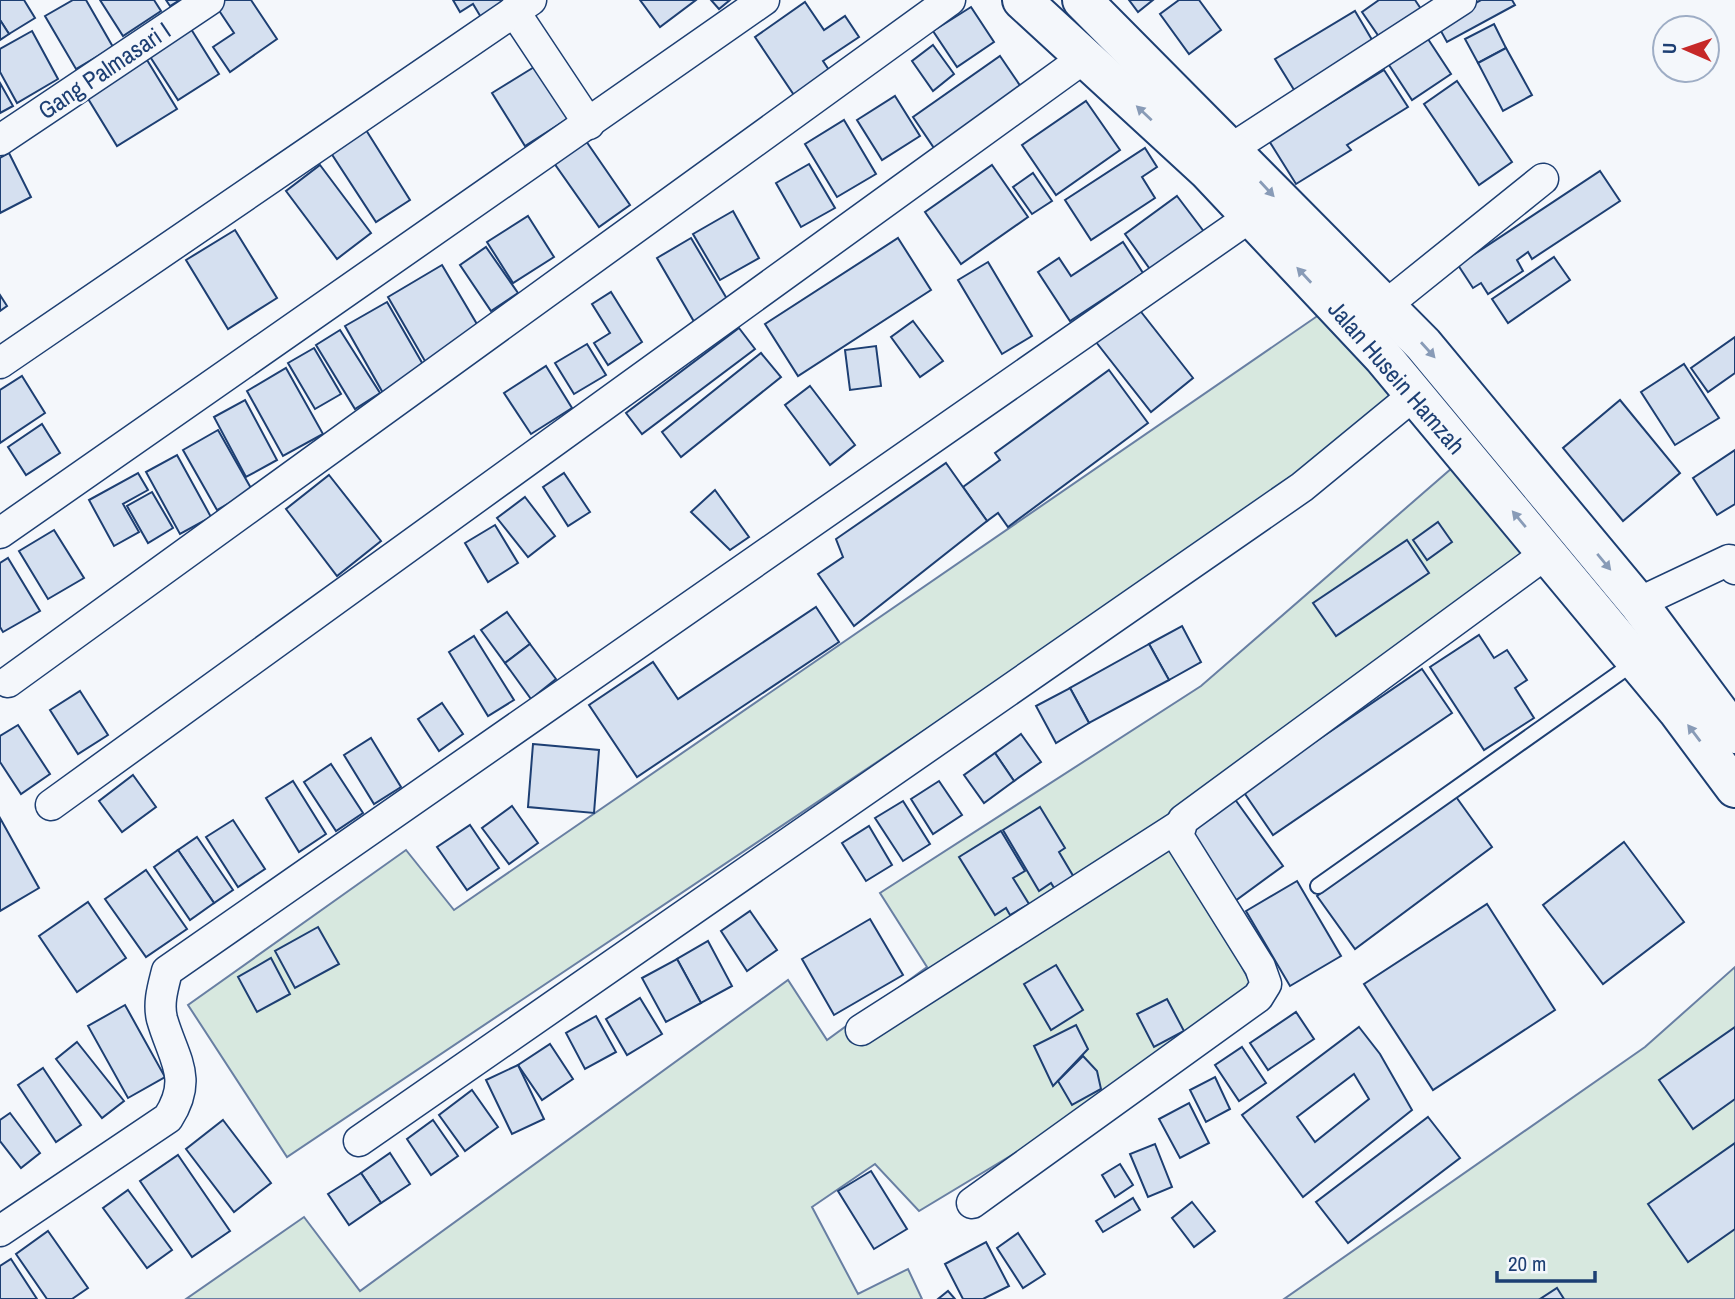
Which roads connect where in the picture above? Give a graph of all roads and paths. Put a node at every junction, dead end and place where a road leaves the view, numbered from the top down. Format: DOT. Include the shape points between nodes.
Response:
graph roads {
  1 [pos="209,0"];
  2 [pos="764,0"];
  3 [pos="950,0"];
  4 [pos="1022,0"];
  5 [pos="1082,0"];
  6 [pos="1461,0"];
  7 [pos="523,6"];
  8 [pos="1084,58"];
  9 [pos="589,124"];
  10 [pos="0,140"];
  11 [pos="1231,149"];
  12 [pos="1543,179"];
  13 [pos="1250,217"];
  14 [pos="1385,306"];
  15 [pos="0,363"];
  16 [pos="1414,395"];
  17 [pos="1577,530"];
  18 [pos="0,532"];
  19 [pos="1547,553"];
  20 [pos="1733,562"];
  21 [pos="1638,603"];
  22 [pos="1636,661"];
  23 [pos="8,682"];
  24 [pos="1735,734"];
  25 [pos="1735,788"];
  26 [pos="51,805"];
  27 [pos="1179,826"];
  28 [pos="1318,886"];
  29 [pos="861,1030"];
  30 [pos="359,1141"];
  31 [pos="972,1203"];
  32 [pos="0,1231"];
  1 -- 10 [label="street, Gang Palmasari I"];
  2 -- 9 [label="street"];
  3 -- 23 [label="street"];
  4 -- 8 [label="street, Jalan Husein Hamzah"];
  5 -- 11 [label="street, Jalan Husein Hamzah"];
  6 -- 11 [label="street"];
  7 -- 9 [label="street"];
  7 -- 15 [label="street"];
  13 -- 8 [label="street, Jalan Husein Hamzah, one-way"];
  8 -- 26 [label="street"];
  9 -- 18 [label="street"];
  11 -- 14 [label="street, Jalan Husein Hamzah, one-way"];
  12 -- 14 [label="street"];
  16 -- 13 [label="street, Jalan Husein Hamzah, one-way"];
  13 -- 32 [label="street" via="167,971 162,1019 182,1079 168,1118"];
  14 -- 17 [label="street, Jalan Husein Hamzah, one-way" via="1451,376"];
  19 -- 16 [label="street, Jalan Husein Hamzah, one-way"];
  16 -- 30 [label="street" via="1290,495"];
  17 -- 19 [label="street"];
  17 -- 21 [label="street, Jalan Husein Hamzah, one-way"];
  19 -- 22 [label="street, Jalan Husein Hamzah"];
  19 -- 27 [label="street"];
  20 -- 21 [label="street"];
  21 -- 24 [label="street, Jalan Husein Hamzah"];
  25 -- 22 [label="street, Jalan Husein Hamzah, one-way"];
  22 -- 28 [label="lane"];
  27 -- 29 [label="street"];
  27 -- 31 [label="street" via="1178,836 1260,967 1266,985 1258,997"];
}
